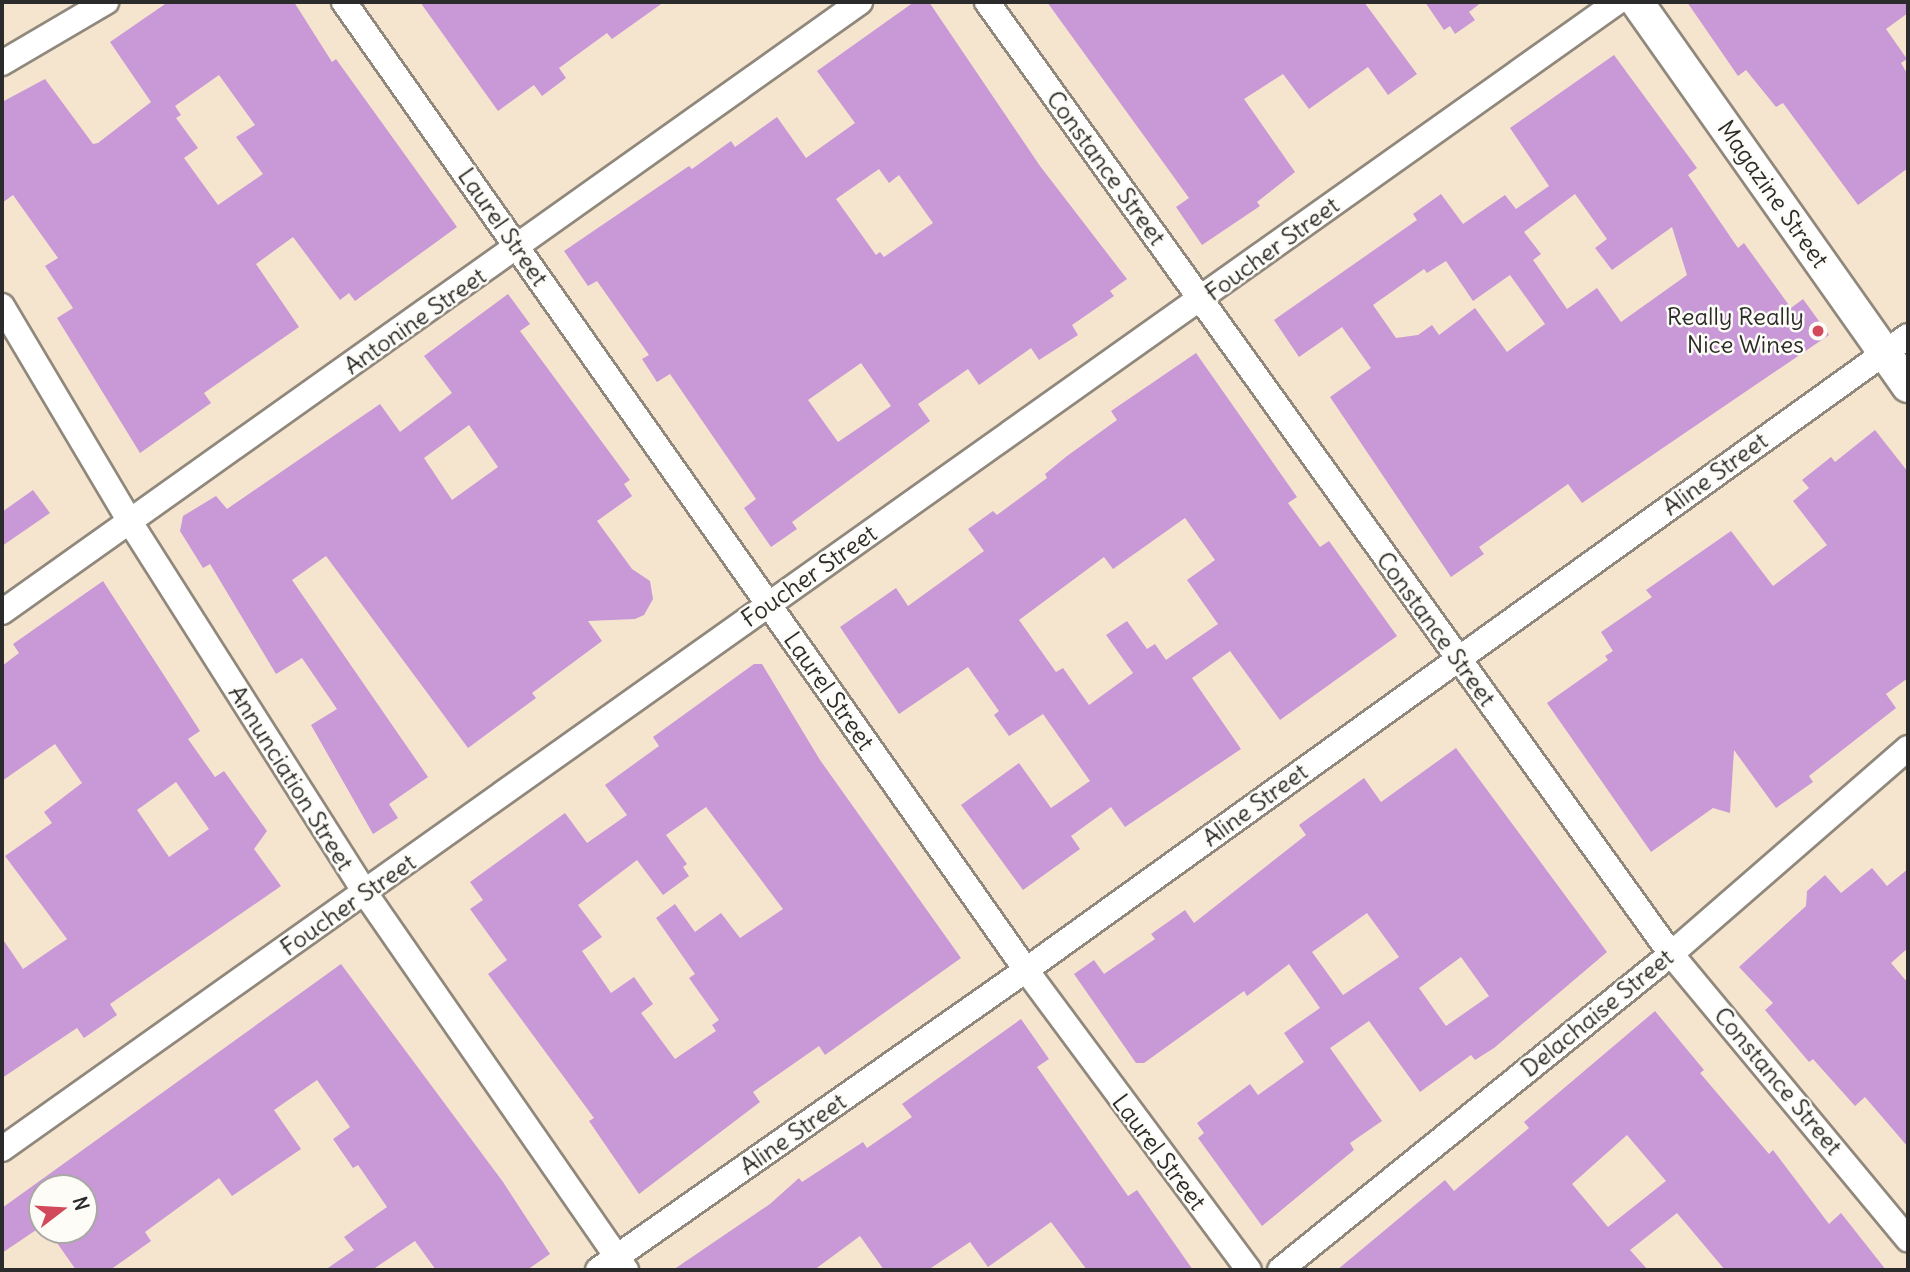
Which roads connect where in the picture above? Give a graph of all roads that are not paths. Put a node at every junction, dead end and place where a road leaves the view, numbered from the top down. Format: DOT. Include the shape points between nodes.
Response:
graph roads {
  1 [pos="106,2"];
  2 [pos="344,2"];
  3 [pos="860,2"];
  4 [pos="987,2"];
  5 [pos="1616,2"];
  6 [pos="1637,2"];
  7 [pos="2,64"];
  8 [pos="518,248"];
  9 [pos="1201,300"];
  10 [pos="2,306"];
  11 [pos="1896,344"];
  12 [pos="1908,386"];
  13 [pos="130,522"];
  14 [pos="768,605"];
  15 [pos="2,612"];
  16 [pos="1457,660"];
  17 [pos="1908,748"];
  18 [pos="365,893"];
  19 [pos="1671,954"];
  20 [pos="1026,970"];
  21 [pos="2,1149"];
  22 [pos="1908,1239"];
  23 [pos="614,1266"];
  24 [pos="1250,1270"];
  25 [pos="1280,1270"];
  1 -- 7 [label="street"];
  2 -- 8 [label="street, Laurel Street"];
  3 -- 8 [label="street, Antonine Street"];
  4 -- 9 [label="street, Constance Street"];
  5 -- 9 [label="street, Foucher Street"];
  6 -- 11 [label="street, Magazine Street"];
  8 -- 13 [label="street, Antonine Street"];
  8 -- 14 [label="street, Laurel Street"];
  9 -- 14 [label="street, Foucher Street"];
  9 -- 16 [label="street, Constance Street"];
  10 -- 13 [label="street, Annunciation Street"];
  11 -- 12 [label="street, Magazine Street"];
  11 -- 16 [label="street, Aline Street"];
  13 -- 15 [label="street, Antonine Street"];
  13 -- 18 [label="street, Annunciation Street"];
  14 -- 18 [label="street, Foucher Street"];
  14 -- 20 [label="street, Laurel Street"];
  16 -- 19 [label="street, Constance Street"];
  16 -- 20 [label="street, Aline Street"];
  17 -- 19 [label="street, Delachaise Street"];
  18 -- 21 [label="street, Foucher Street"];
  18 -- 23 [label="street, Annunciation Street"];
  19 -- 22 [label="street, Constance Street"];
  19 -- 25 [label="street, Delachaise Street"];
  20 -- 23 [label="street, Aline Street"];
  20 -- 24 [label="street, Laurel Street"];
}
